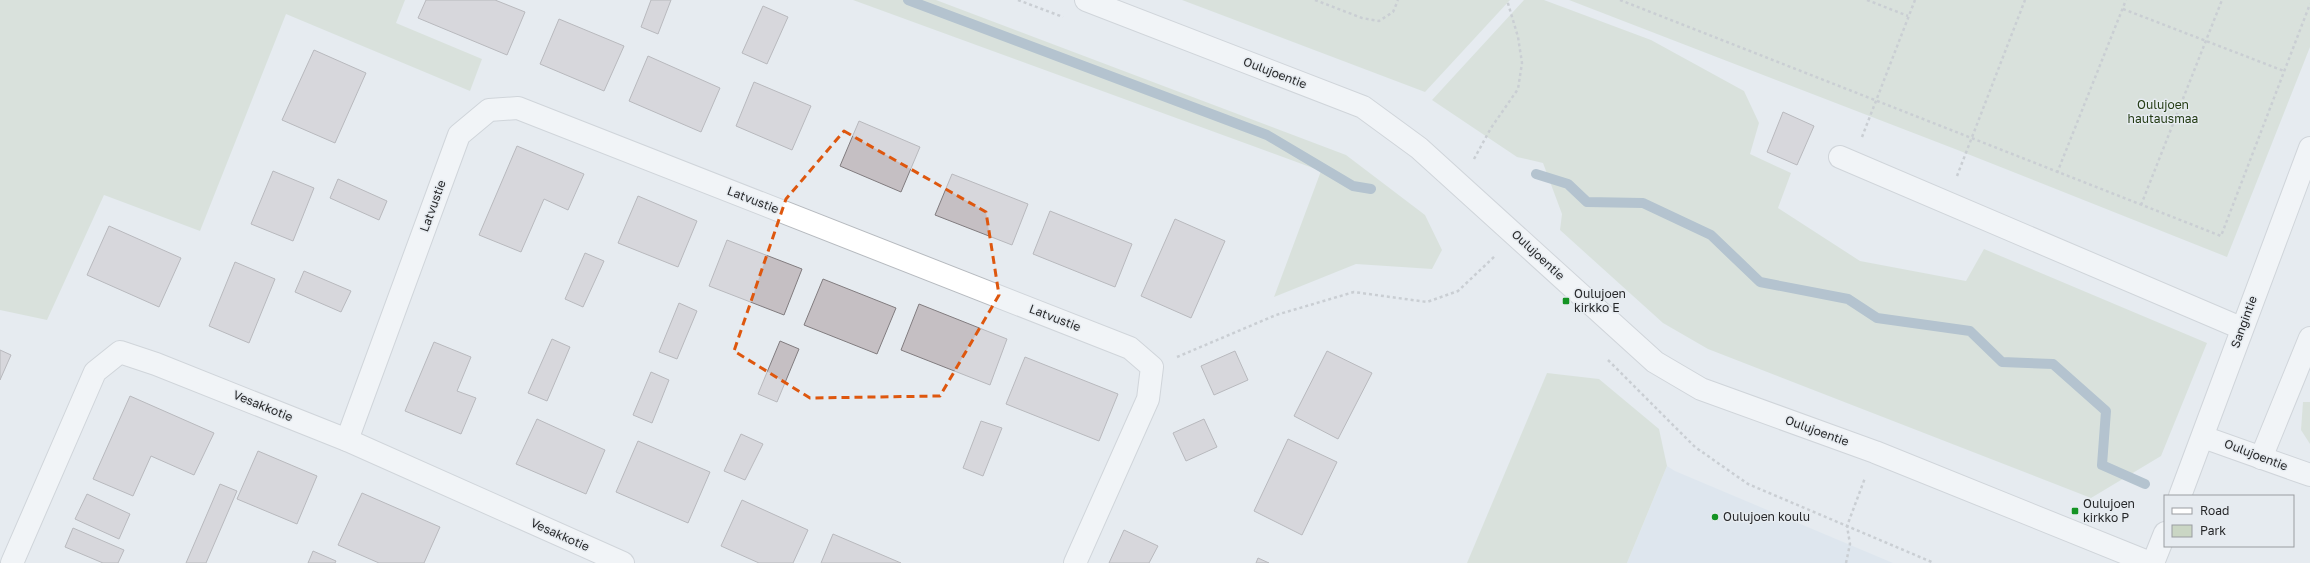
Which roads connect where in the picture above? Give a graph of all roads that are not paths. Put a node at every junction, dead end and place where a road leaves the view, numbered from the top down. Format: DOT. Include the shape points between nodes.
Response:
graph roads {
  1 [pos="1086,0"];
  2 [pos="2310,148"];
  3 [pos="1846,160"];
  4 [pos="2241,328"];
  5 [pos="2310,338"];
  6 [pos="2203,436"];
  7 [pos="347,440"];
  8 [pos="2261,458"];
  9 [pos="2310,475"];
  10 [pos="2180,495"];
  11 [pos="2164,535"];
  12 [pos="12,563"];
  13 [pos="623,563"];
  14 [pos="1075,563"];
  15 [pos="2152,563"];
  1 -- 15 [label="street, Oulujoentie" via="1363,107 1419,148 1655,362 1701,389 1875,452"];
  2 -- 4 [label="street, Sangintie"];
  3 -- 4 [label="street"];
  4 -- 6 [label="street, Sangintie"];
  5 -- 8 [label="street"];
  6 -- 8 [label="street, Oulujoentie"];
  6 -- 10 [label="street, Sangintie"];
  7 -- 12 [label="street, Vesakkotie" via="120,352 95,372"];
  7 -- 13 [label="street, Vesakkotie"];
  7 -- 14 [label="street, Latvustie" via="459,135 488,110 518,108 1130,348 1152,367 1148,399"];
  8 -- 9 [label="street, Oulujoentie"];
  11 -- 15 [label="street"];
}
